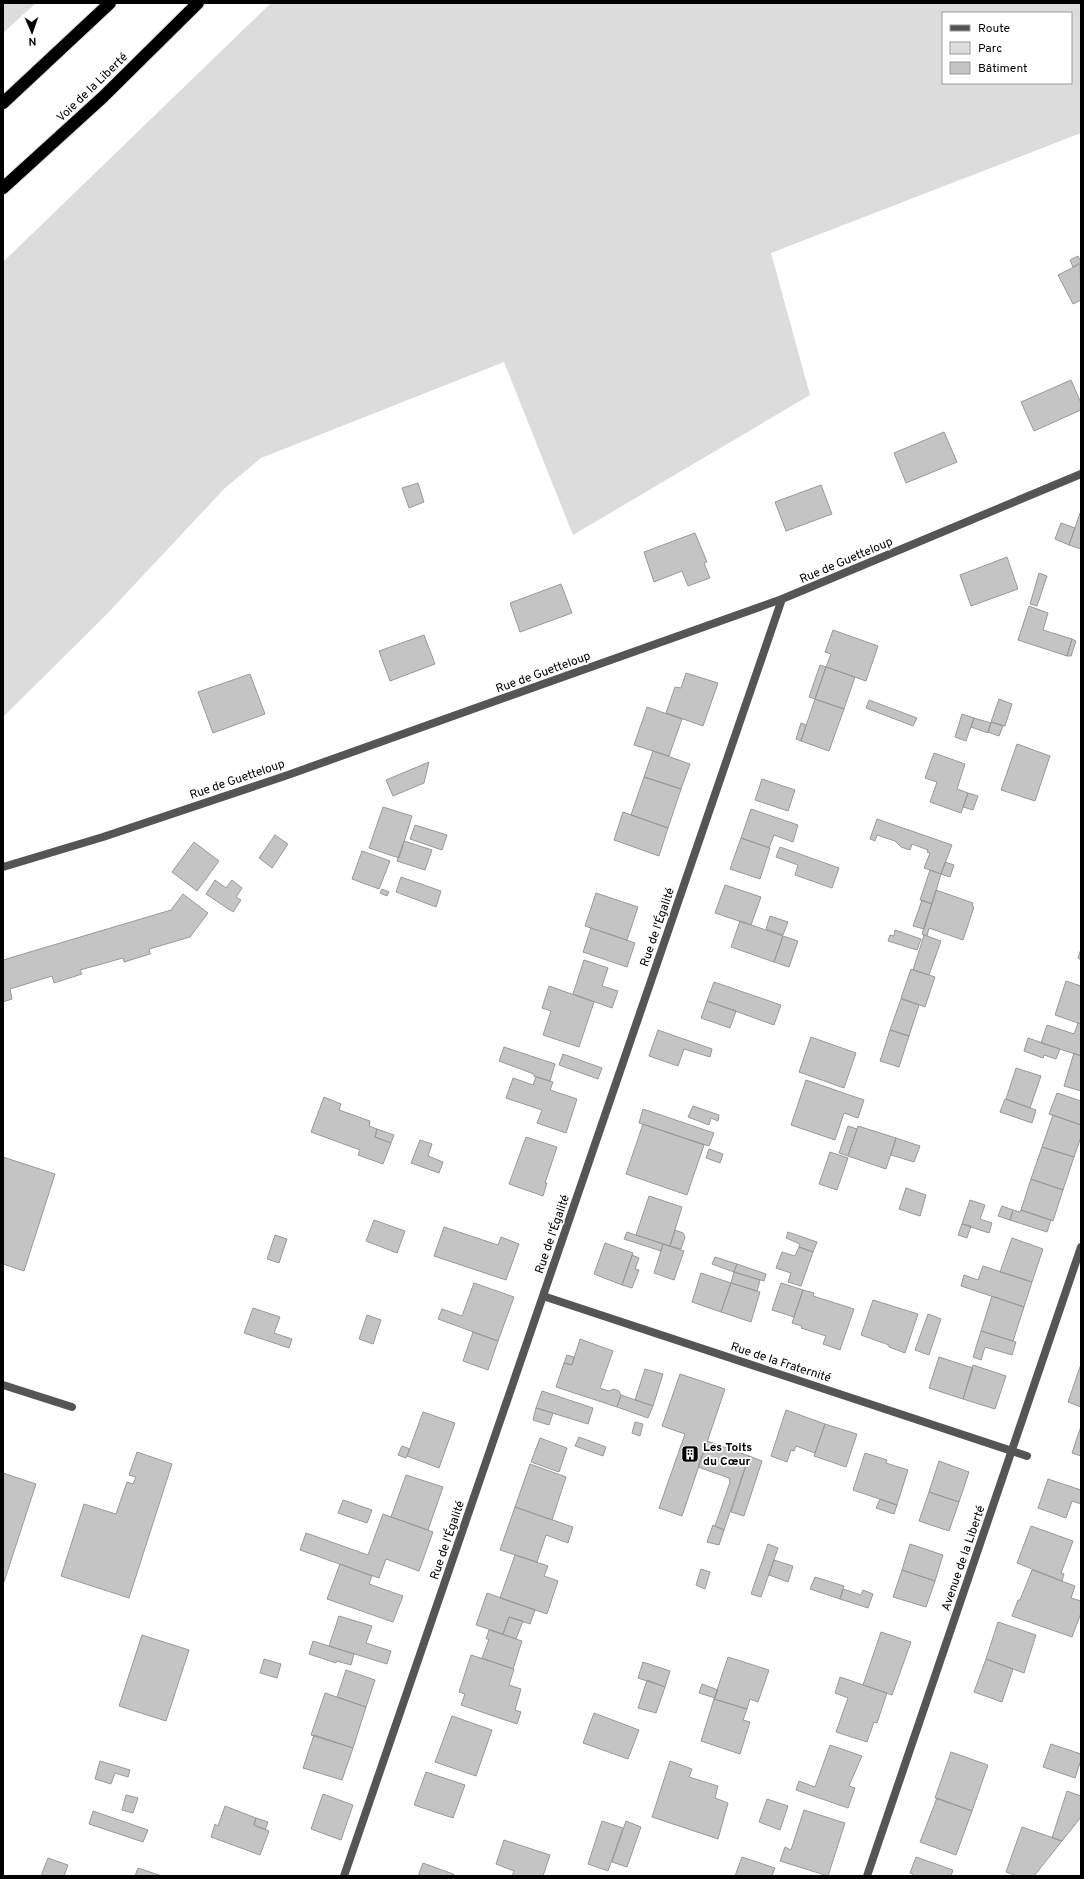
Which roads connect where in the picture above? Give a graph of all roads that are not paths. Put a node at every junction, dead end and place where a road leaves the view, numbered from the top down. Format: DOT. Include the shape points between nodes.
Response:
graph roads {
  1 [pos="110,3"];
  2 [pos="198,3"];
  3 [pos="3,103"];
  4 [pos="3,188"];
  5 [pos="1081,474"];
  6 [pos="782,599"];
  7 [pos="3,867"];
  8 [pos="1081,1247"];
  9 [pos="543,1296"];
  10 [pos="3,1385"];
  11 [pos="72,1407"];
  12 [pos="1012,1451"];
  13 [pos="1027,1456"];
  14 [pos="344,1876"];
  15 [pos="867,1876"];
  1 -- 3 [label="highway"];
  2 -- 4 [label="highway, Voie de la Liberté" via="103,97"];
  5 -- 6 [label="street, Rue de Guetteloup"];
  6 -- 7 [label="street, Rue de Guetteloup" via="285,776 103,837"];
  6 -- 9 [label="street, Rue de l'Égalité"];
  8 -- 12 [label="street, Avenue de la Liberté"];
  9 -- 12 [label="street, Rue de la Fraternité"];
  9 -- 14 [label="street, Rue de l'Égalité"];
  10 -- 11 [label="street"];
  12 -- 13 [label="street, Rue de la Fraternité"];
  12 -- 15 [label="street, Avenue de la Liberté"];
}
